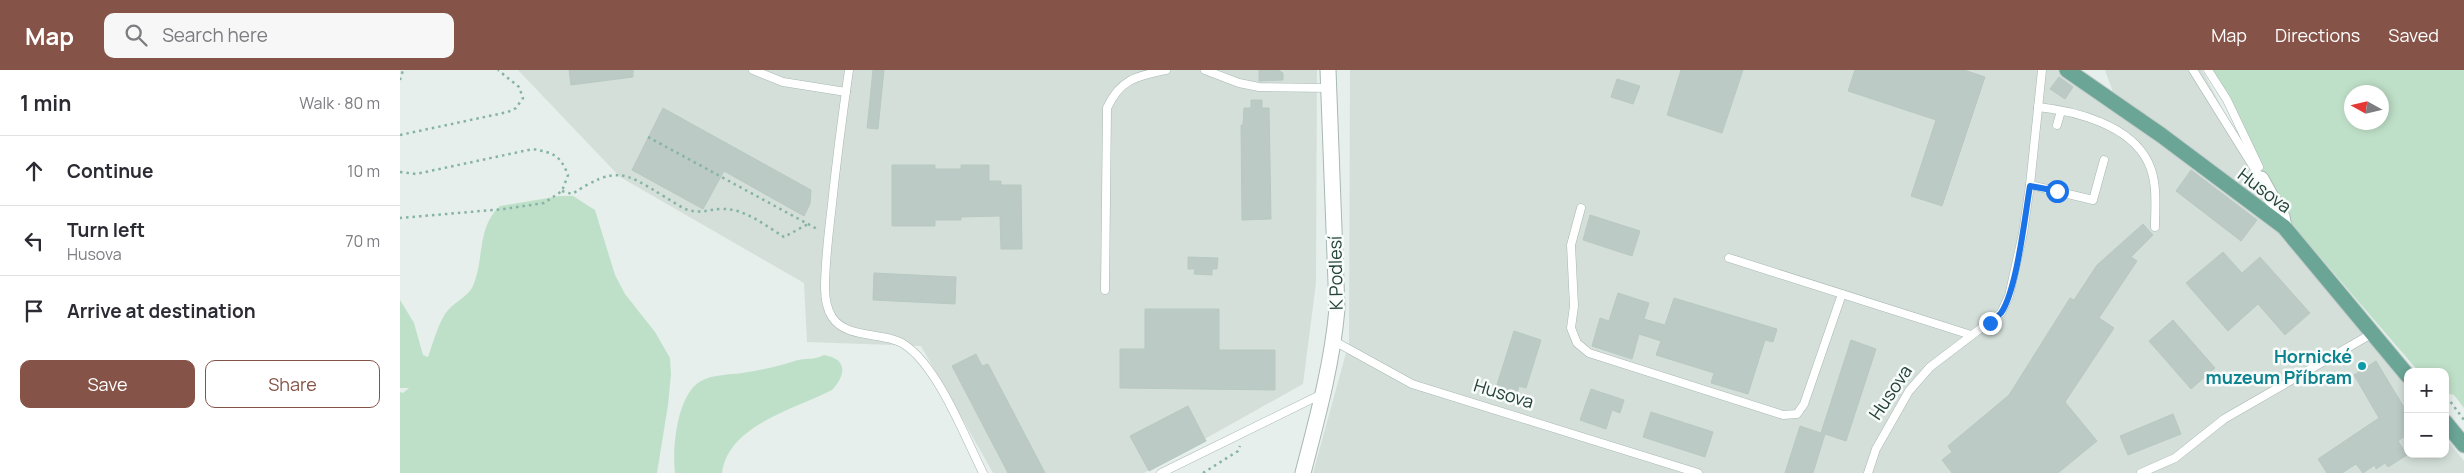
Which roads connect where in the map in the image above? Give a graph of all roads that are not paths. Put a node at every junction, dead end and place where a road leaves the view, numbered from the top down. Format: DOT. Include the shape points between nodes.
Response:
graph roads {
  1 [pos="753,70"];
  2 [pos="848,70"];
  3 [pos="1166,70"];
  4 [pos="1205,70"];
  5 [pos="1328,70"];
  6 [pos="2042,70"];
  7 [pos="2067,70"];
  8 [pos="2193,70"];
  9 [pos="2208,70"];
  10 [pos="1329,88"];
  11 [pos="846,92"];
  12 [pos="2038,107"];
  13 [pos="2061,111"];
  14 [pos="2057,125"];
  15 [pos="2104,160"];
  16 [pos="2261,179"];
  17 [pos="2030,186"];
  18 [pos="1581,208"];
  19 [pos="2155,227"];
  20 [pos="2284,227"];
  21 [pos="1729,258"];
  22 [pos="1105,290"];
  23 [pos="1842,294"];
  24 [pos="2373,333"];
  25 [pos="1971,335"];
  26 [pos="1334,341"];
  27 [pos="2404,371"];
  28 [pos="1324,393"];
  29 [pos="2449,427"];
  30 [pos="2464,445"];
  31 [pos="983,473"];
  32 [pos="1161,473"];
  33 [pos="1303,473"];
  34 [pos="1698,473"];
  35 [pos="1868,473"];
  36 [pos="2141,473"];
  1 -- 11 [label="lane" via="782,82"];
  2 -- 11 [label="lane"];
  3 -- 22 [label="lane" via="1134,78 1115,91 1107,108"];
  4 -- 10 [label="lane" via="1259,87"];
  5 -- 10 [label="street, K Podlesí"];
  6 -- 12 [label="lane, Husova"];
  7 -- 20 [label="main road, Husova"];
  8 -- 16 [label="lane"];
  9 -- 16 [label="lane" via="2227,100 2262,174"];
  10 -- 26 [label="street, K Podlesí" via="1337,309"];
  11 -- 31 [label="lane" via="829,236 827,305 833,319 843,326 904,344 921,358 945,397"];
  12 -- 13 [label="lane"];
  12 -- 17 [label="lane, Husova"];
  13 -- 14 [label="lane"];
  13 -- 19 [label="lane" via="2117,129 2134,143 2148,162 2155,185"];
  15 -- 17 [label="lane" via="2093,200"];
  16 -- 20 [label="street" via="2282,217"];
  17 -- 25 [label="lane, Husova" via="2009,296 2001,313"];
  18 -- 23 [label="lane" via="1571,245 1574,306 1571,328 1577,343 1589,354 1783,415 1797,414 1804,404"];
  20 -- 24 [label="main road, Husova"];
  21 -- 23 [label="lane"];
  23 -- 25 [label="lane"];
  24 -- 27 [label="main road, Husova"];
  24 -- 36 [label="lane" via="2224,419 2175,458"];
  25 -- 35 [label="lane, Husova" via="1930,367 1909,391 1876,449"];
  26 -- 28 [label="street, K Podlesí"];
  26 -- 34 [label="lane, Husova" via="1412,384"];
  28 -- 32 [label="lane"];
  28 -- 33 [label="street, K Podlesí"];
  29 -- 30 [label="main road"];
}
